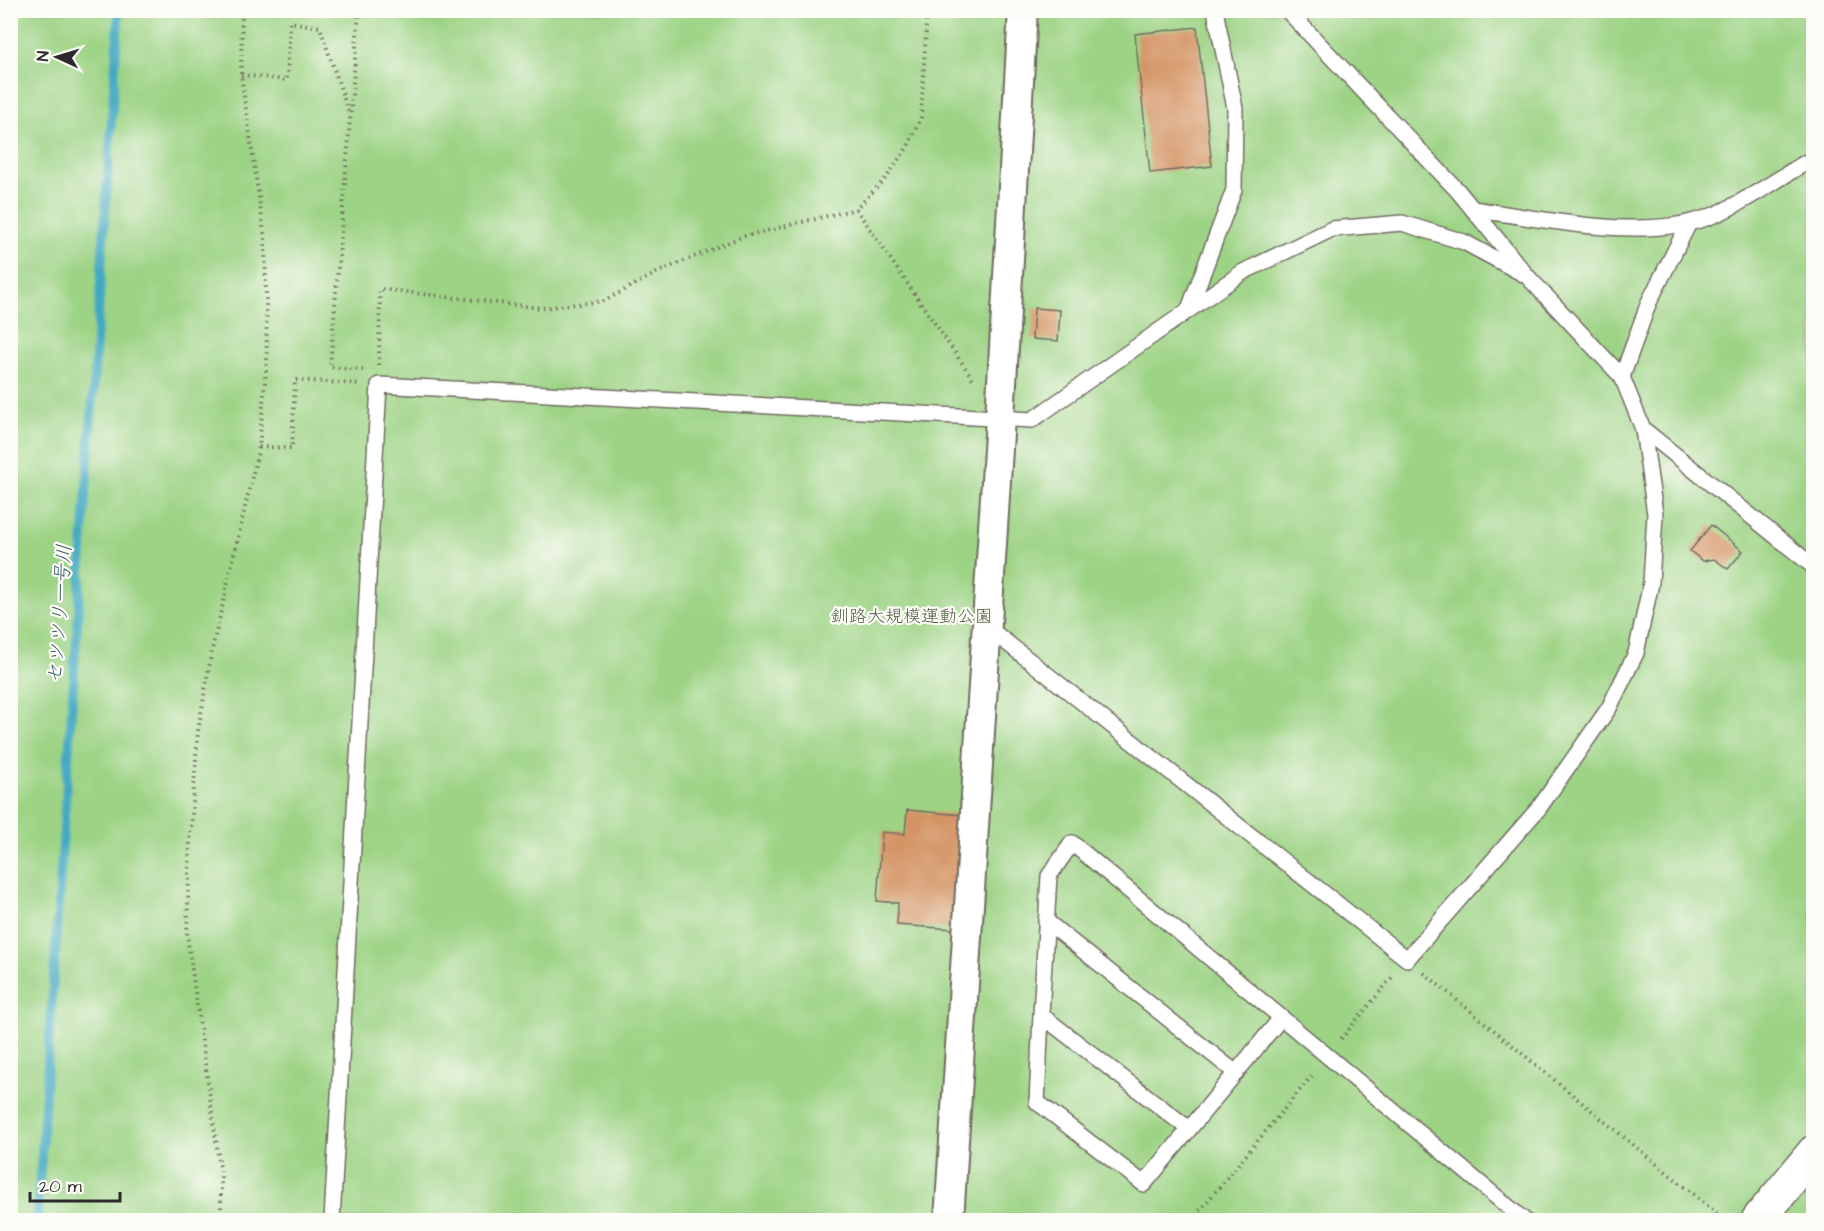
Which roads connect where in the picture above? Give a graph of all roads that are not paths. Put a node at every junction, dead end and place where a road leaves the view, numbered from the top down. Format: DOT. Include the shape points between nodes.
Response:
graph roads {
  1 [pos="1023,10"];
  2 [pos="1215,10"];
  3 [pos="1287,10"];
  4 [pos="1814,158"];
  5 [pos="1473,209"];
  6 [pos="1689,223"];
  7 [pos="1527,276"];
  8 [pos="1189,309"];
  9 [pos="1622,377"];
  10 [pos="1000,418"];
  11 [pos="1643,429"];
  12 [pos="1814,567"];
  13 [pos="987,627"];
  14 [pos="1046,921"];
  15 [pos="1041,1015"];
  16 [pos="1281,1018"];
  17 [pos="1236,1072"];
  18 [pos="1189,1129"];
  19 [pos="1814,1152"];
  20 [pos="332,1221"];
  21 [pos="949,1221"];
  22 [pos="1524,1221"];
  23 [pos="1758,1221"];
  1 -- 10 [label="street"];
  2 -- 8 [label="lane" via="1235,108 1234,190"];
  3 -- 5 [label="lane"];
  4 -- 6 [label="lane" via="1714,215"];
  5 -- 6 [label="lane" via="1617,230"];
  5 -- 7 [label="lane"];
  6 -- 9 [label="lane" via="1649,302"];
  7 -- 8 [label="lane" via="1464,242 1402,223 1332,229 1243,272"];
  7 -- 9 [label="lane"];
  8 -- 10 [label="lane" via="1032,420"];
  9 -- 11 [label="lane"];
  10 -- 13 [label="street"];
  10 -- 20 [label="lane" via="379,379"];
  11 -- 12 [label="lane"];
  11 -- 13 [label="lane" via="1654,514 1651,583 1636,653 1609,708 1539,808 1407,959"];
  13 -- 21 [label="street"];
  14 -- 15 [label="lane"];
  14 -- 16 [label="lane" via="1049,876 1072,843"];
  14 -- 17 [label="lane"];
  15 -- 18 [label="lane"];
  15 -- 18 [label="lane" via="1037,1102 1144,1184"];
  16 -- 17 [label="lane"];
  16 -- 22 [label="lane"];
  17 -- 18 [label="lane"];
  19 -- 23 [label="street"];
}
